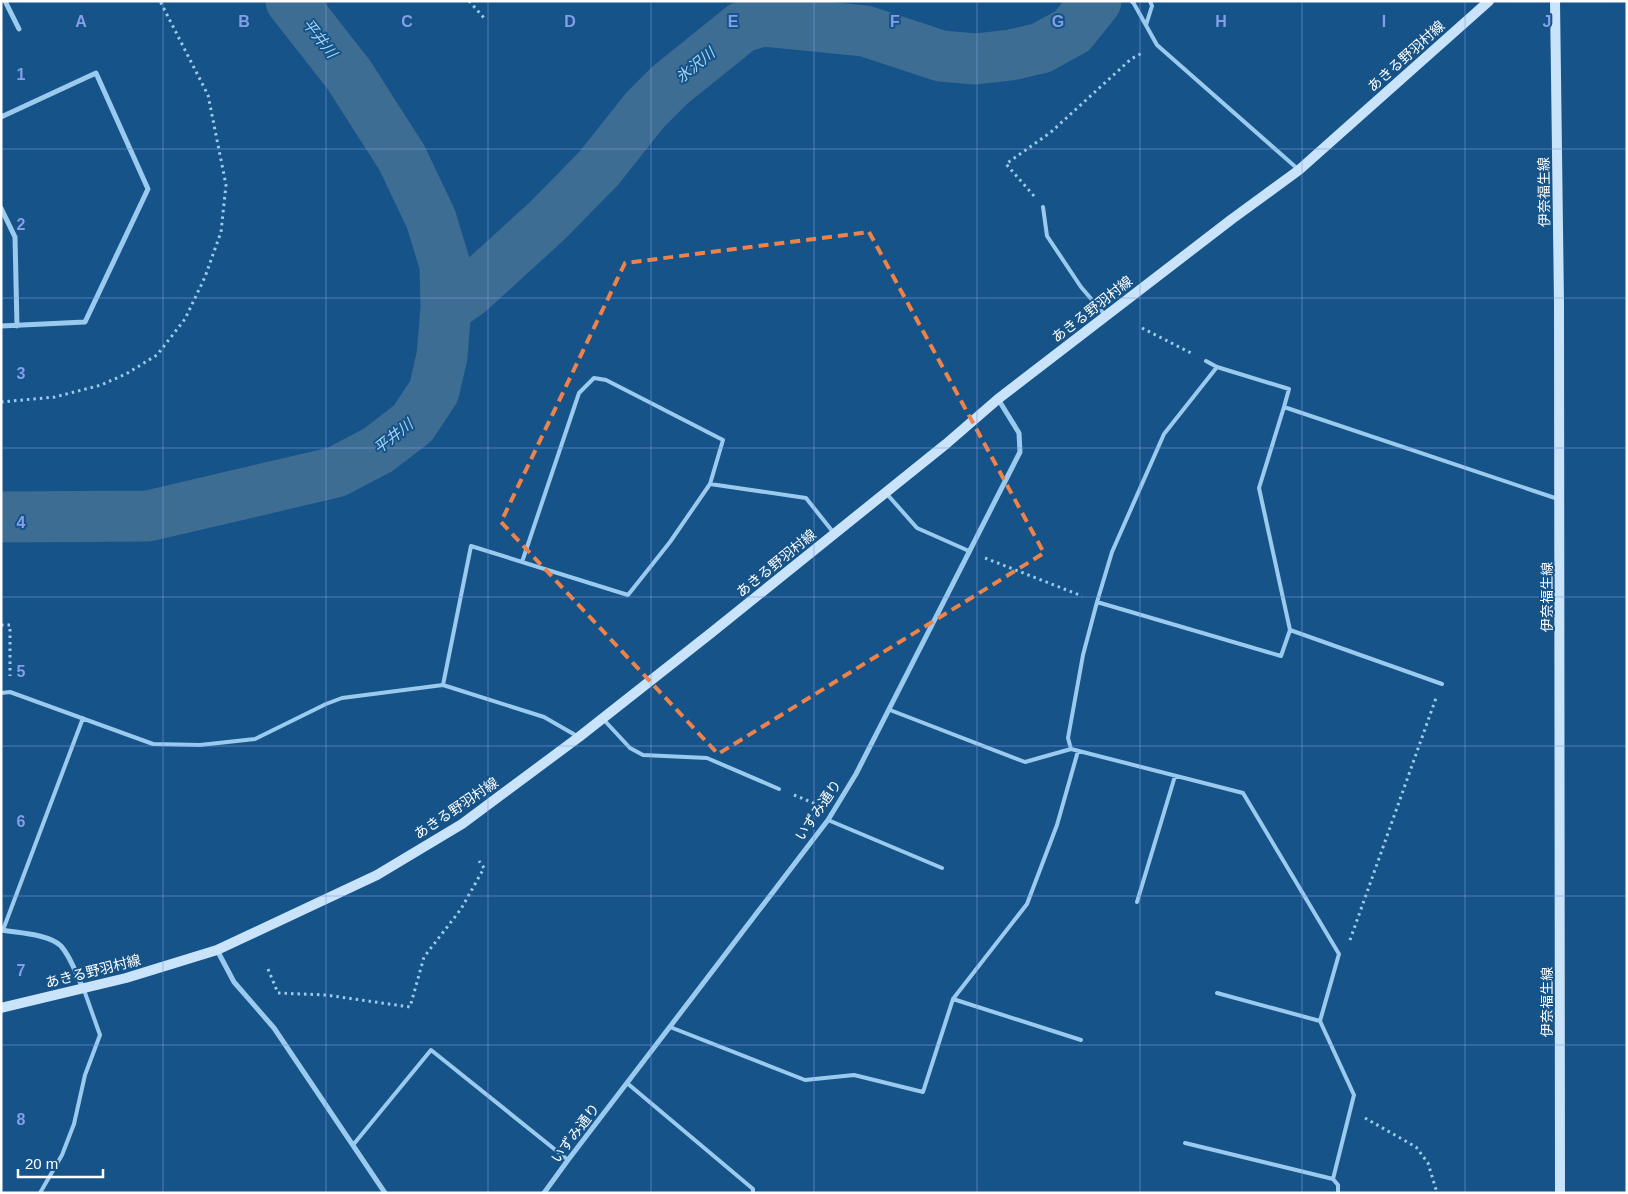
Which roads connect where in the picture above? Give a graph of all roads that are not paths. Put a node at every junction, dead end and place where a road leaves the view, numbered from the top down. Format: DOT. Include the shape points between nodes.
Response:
graph roads {
  1 [pos="1150,1"];
  2 [pos="1489,1"];
  3 [pos="1555,1"];
  4 [pos="1133,2"];
  5 [pos="6,3"];
  6 [pos="1,10"];
  7 [pos="1146,26"];
  8 [pos="19,29"];
  9 [pos="1,117"];
  10 [pos="1299,170"];
  11 [pos="1043,206"];
  12 [pos="1,208"];
  13 [pos="1106,316"];
  14 [pos="1,326"];
  15 [pos="17,326"];
  16 [pos="1206,360"];
  17 [pos="1217,367"];
  18 [pos="998,399"];
  19 [pos="1284,407"];
  20 [pos="710,484"];
  21 [pos="885,492"];
  22 [pos="1560,500"];
  23 [pos="834,534"];
  24 [pos="968,551"];
  25 [pos="522,562"];
  26 [pos="1097,602"];
  27 [pos="1290,630"];
  28 [pos="1442,684"];
  29 [pos="443,685"];
  30 [pos="1,693"];
  31 [pos="890,710"];
  32 [pos="83,718"];
  33 [pos="602,719"];
  34 [pos="578,737"];
  35 [pos="1071,749"];
  36 [pos="1078,751"];
  37 [pos="1174,776"];
  38 [pos="779,789"];
  39 [pos="828,820"];
  40 [pos="942,868"];
  41 [pos="1137,902"];
  42 [pos="2,930"];
  43 [pos="217,950"];
  44 [pos="83,988"];
  45 [pos="1217,993"];
  46 [pos="953,999"];
  47 [pos="1,1008"];
  48 [pos="1320,1021"];
  49 [pos="670,1027"];
  50 [pos="1081,1040"];
  51 [pos="627,1083"];
  52 [pos="1185,1143"];
  53 [pos="353,1145"];
  54 [pos="568,1160"];
  55 [pos="1332,1179"];
  56 [pos="40,1193"];
  57 [pos="385,1193"];
  58 [pos="544,1193"];
  59 [pos="753,1193"];
  60 [pos="1338,1193"];
  61 [pos="1560,1193"];
  1 -- 7 [label="lane" via="1152,6"];
  2 -- 10 [label="main road, あきる野羽村線"];
  3 -- 22 [label="main road, 伊奈福生線"];
  4 -- 7 [label="lane"];
  5 -- 6 [label="street"];
  5 -- 8 [label="street"];
  7 -- 10 [label="lane" via="1157,45"];
  9 -- 15 [label="street" via="96,73 148,189 85,322"];
  10 -- 13 [label="main road, あきる野羽村線"];
  11 -- 13 [label="lane" via="1048,236 1081,287"];
  12 -- 15 [label="street" via="15,237"];
  13 -- 18 [label="main road, あきる野羽村線"];
  14 -- 15 [label="street"];
  16 -- 17 [label="lane"];
  17 -- 19 [label="lane" via="1289,389"];
  17 -- 26 [label="lane" via="1164,434 1112,552"];
  18 -- 21 [label="main road, あきる野羽村線"];
  18 -- 24 [label="street, いずみ通り" via="1019,433 1020,452"];
  19 -- 22 [label="lane"];
  19 -- 27 [label="lane" via="1259,488"];
  20 -- 23 [label="lane" via="806,498"];
  20 -- 25 [label="lane" via="628,595"];
  20 -- 25 [label="lane" via="723,440 606,380 594,378 579,393"];
  21 -- 23 [label="main road, あきる野羽村線"];
  21 -- 24 [label="lane" via="916,528"];
  22 -- 61 [label="main road, 伊奈福生線"];
  23 -- 33 [label="main road, あきる野羽村線"];
  24 -- 31 [label="street, いずみ通り"];
  25 -- 29 [label="lane" via="471,546"];
  26 -- 27 [label="lane" via="1281,656"];
  26 -- 35 [label="lane" via="1083,655 1068,738"];
  27 -- 28 [label="lane"];
  29 -- 32 [label="lane" via="342,698 255,739 200,745 153,744"];
  29 -- 34 [label="lane" via="544,717"];
  30 -- 32 [label="lane" via="10,692"];
  31 -- 35 [label="lane" via="1025,762"];
  31 -- 39 [label="street, いずみ通り"];
  32 -- 42 [label="lane"];
  33 -- 34 [label="main road, あきる野羽村線"];
  33 -- 38 [label="lane" via="630,748 643,755 707,758"];
  34 -- 43 [label="main road, あきる野羽村線" via="462,824 377,875"];
  35 -- 36 [label="lane"];
  36 -- 37 [label="lane"];
  36 -- 46 [label="lane" via="1057,825 1027,904"];
  37 -- 41 [label="lane"];
  37 -- 48 [label="lane" via="1243,793 1339,954"];
  39 -- 40 [label="lane"];
  39 -- 49 [label="street, いずみ通り"];
  42 -- 44 [label="street" via="49,939 60,946"];
  43 -- 44 [label="main road, あきる野羽村線"];
  43 -- 53 [label="street" via="234,982 274,1028"];
  44 -- 47 [label="main road, あきる野羽村線"];
  44 -- 56 [label="lane" via="100,1035 86,1074 74,1124 62,1155"];
  45 -- 48 [label="lane"];
  46 -- 49 [label="lane" via="923,1092 854,1075 805,1080"];
  46 -- 50 [label="lane"];
  48 -- 55 [label="lane" via="1354,1095"];
  49 -- 51 [label="street, いずみ通り"];
  51 -- 54 [label="street, いずみ通り"];
  51 -- 59 [label="lane" via="753,1189"];
  52 -- 55 [label="lane"];
  53 -- 54 [label="lane" via="431,1050"];
  53 -- 57 [label="street"];
  54 -- 58 [label="street, いずみ通り"];
  55 -- 60 [label="lane" via="1338,1185"];
}
